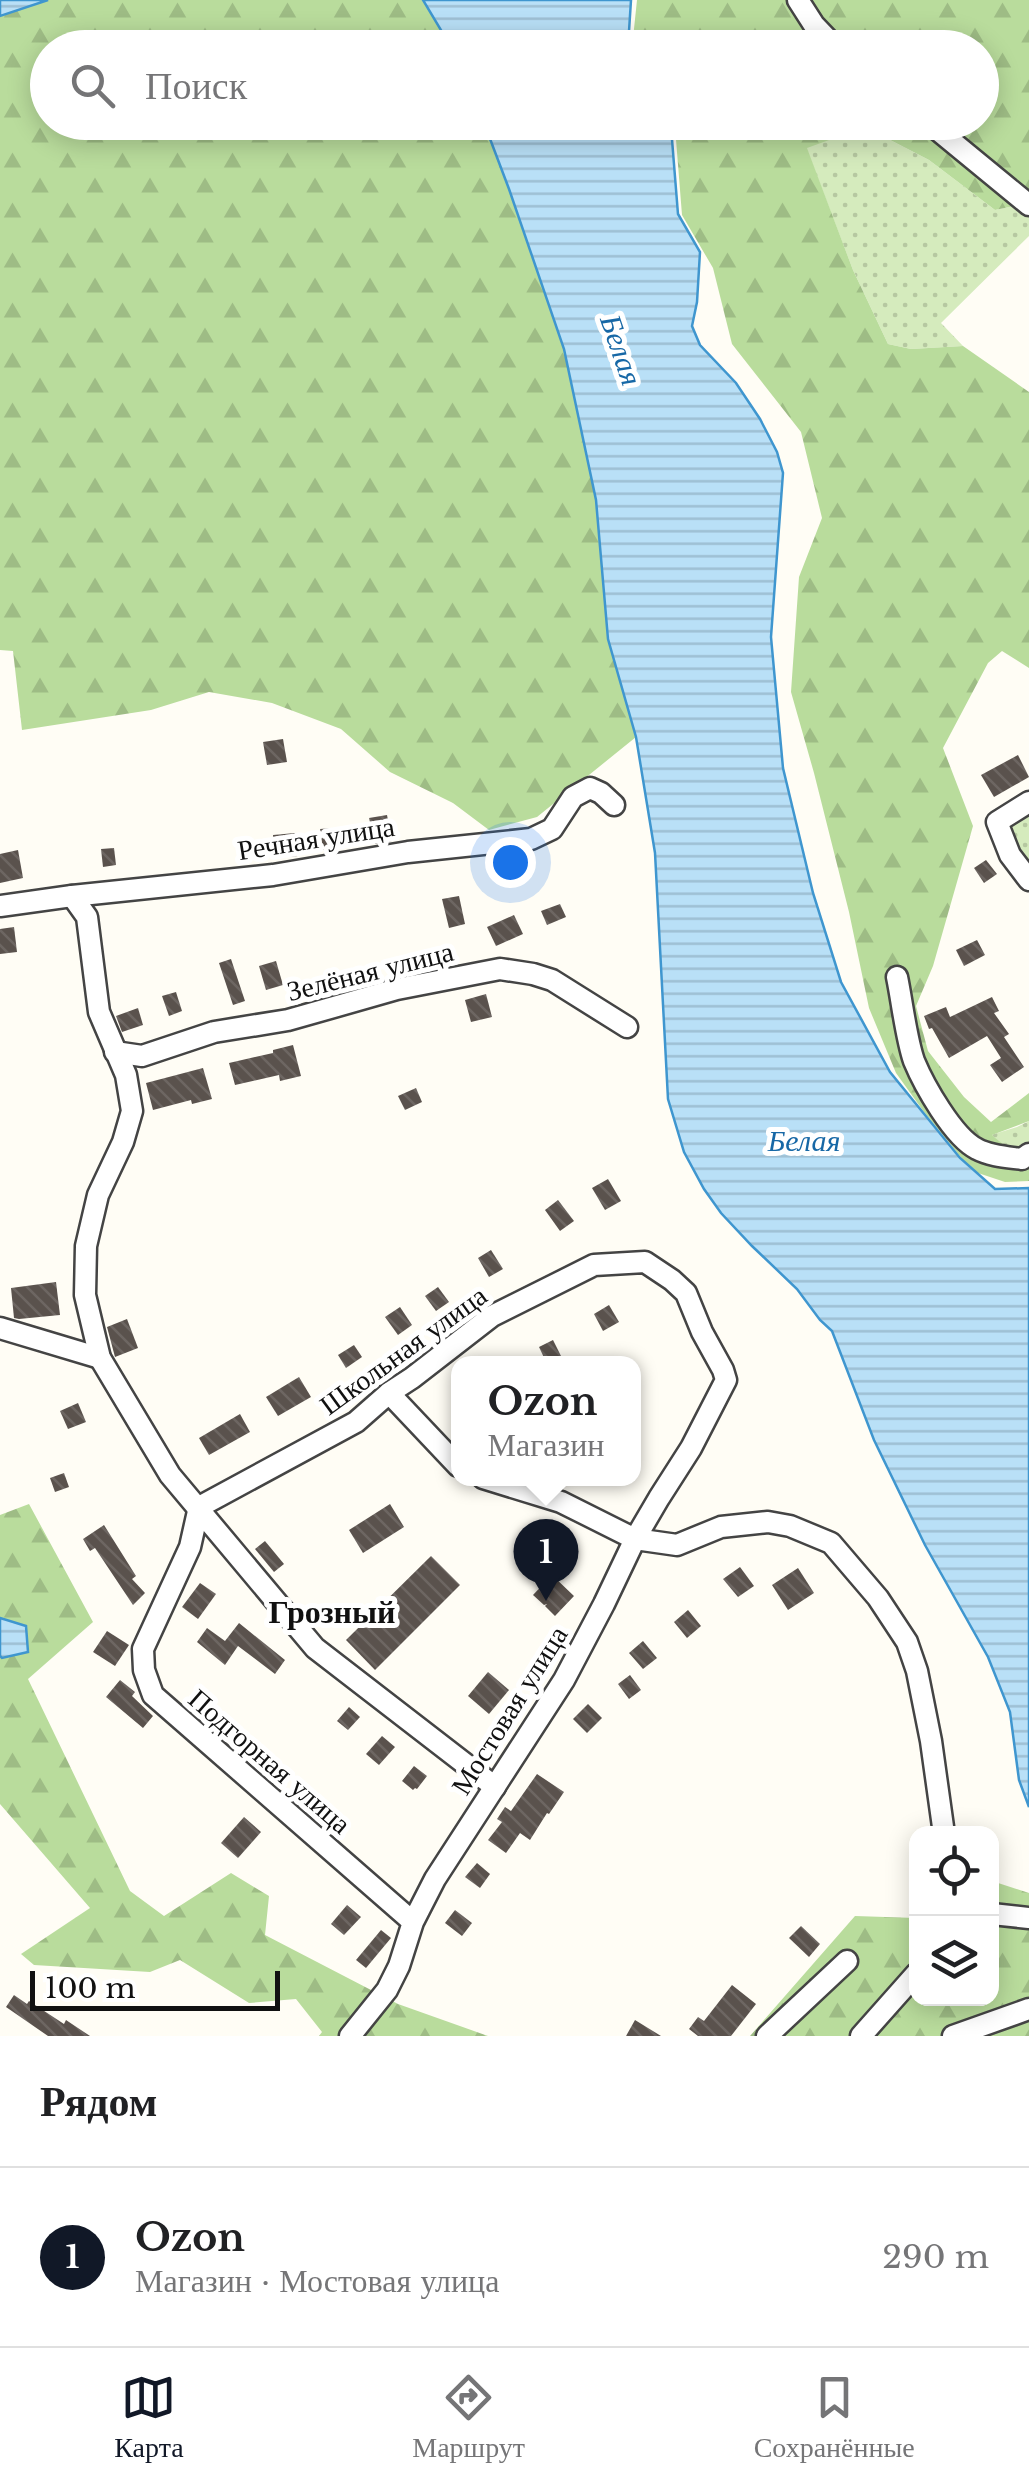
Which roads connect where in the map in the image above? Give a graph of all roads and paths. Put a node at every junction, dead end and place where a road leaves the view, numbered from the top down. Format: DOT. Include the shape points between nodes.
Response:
graph roads {
  1 [pos="798,0"];
  2 [pos="818,30"];
  3 [pos="950,140"];
  4 [pos="1029,205"];
  5 [pos="1029,802"];
  6 [pos="614,805"];
  7 [pos="1029,880"];
  8 [pos="72,896"];
  9 [pos="0,906"];
  10 [pos="898,977"];
  11 [pos="627,1027"];
  12 [pos="115,1052"];
  13 [pos="1029,1154"];
  14 [pos="0,1328"];
  15 [pos="715,1355"];
  16 [pos="100,1358"];
  17 [pos="388,1393"];
  18 [pos="451,1459"];
  19 [pos="509,1486"];
  20 [pos="199,1507"];
  21 [pos="636,1539"];
  22 [pos="495,1787"];
  23 [pos="943,1826"];
  24 [pos="999,1915"];
  25 [pos="1029,1918"];
  26 [pos="413,1922"];
  27 [pos="847,1961"];
  28 [pos="909,1982"];
  29 [pos="1029,2009"];
  30 [pos="350,2036"];
  31 [pos="767,2036"];
  32 [pos="861,2036"];
  33 [pos="953,2036"];
  1 -- 2 [label="street"];
  3 -- 4 [label="street"];
  5 -- 7 [label="street" via="997,822"];
  6 -- 8 [label="street, Речная улица" via="590,788 572,796 552,829 531,839 274,876"];
  8 -- 9 [label="street, Речная улица"];
  8 -- 12 [label="street" via="87,918 99,1012"];
  10 -- 13 [label="street" via="914,1059 958,1133 993,1154"];
  11 -- 12 [label="street, Зелёная улица" via="552,980 500,970 214,1032 142,1056"];
  12 -- 16 [label="street" via="132,1111 86,1246 85,1295"];
  14 -- 16 [label="street"];
  15 -- 17 [label="street, Школьная улица" via="686,1293 672,1280 645,1262 594,1266 492,1316"];
  15 -- 21 [label="street, Мостовая улица" via="726,1380"];
  16 -- 20 [label="street" via="170,1475"];
  17 -- 18 [label="street"];
  17 -- 20 [label="street, Школьная улица" via="356,1422"];
  19 -- 21 [label="street" via="561,1502"];
  20 -- 22 [label="street" via="314,1648"];
  20 -- 26 [label="street, Подгорная улица" via="190,1547 143,1649 153,1695"];
  21 -- 22 [label="street, Мостовая улица" via="564,1680"];
  21 -- 23 [label="street" via="678,1546 722,1527 768,1522 831,1543 907,1642"];
  22 -- 26 [label="street, Мостовая улица"];
  24 -- 25 [label="street"];
  26 -- 30 [label="street, Мостовая улица" via="387,1990"];
  27 -- 31 [label="street"];
  28 -- 32 [label="street"];
  29 -- 33 [label="street"];
}
